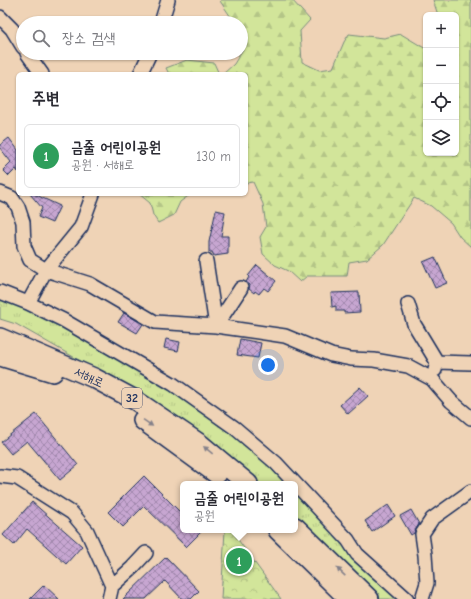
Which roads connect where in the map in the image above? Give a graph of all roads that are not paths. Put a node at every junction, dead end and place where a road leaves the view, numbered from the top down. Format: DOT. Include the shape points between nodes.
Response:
graph roads {
  1 [pos="168,0"];
  2 [pos="163,16"];
  3 [pos="0,17"];
  4 [pos="16,36"];
  5 [pos="32,60"];
  6 [pos="147,60"];
  7 [pos="41,72"];
  8 [pos="141,72"];
  9 [pos="0,193"];
  10 [pos="92,196"];
  11 [pos="206,261"];
  12 [pos="46,270"];
  13 [pos="241,288"];
  14 [pos="0,292"];
  15 [pos="28,303"];
  16 [pos="408,304"];
  17 [pos="216,326"];
  18 [pos="1,345"];
  19 [pos="437,362"];
  20 [pos="471,363"];
  21 [pos="432,379"];
  22 [pos="471,418"];
  23 [pos="0,476"];
  24 [pos="226,481"];
  25 [pos="244,481"];
  26 [pos="293,481"];
  27 [pos="298,487"];
  28 [pos="471,491"];
  29 [pos="298,530"];
  30 [pos="281,533"];
  31 [pos="146,553"];
  32 [pos="110,593"];
  33 [pos="349,599"];
  34 [pos="369,599"];
  35 [pos="407,599"];
  36 [pos="422,599"];
  1 -- 2 [label="street"];
  3 -- 4 [label="street"];
  5 -- 7 [label="street"];
  6 -- 8 [label="street"];
  9 -- 12 [label="street" via="12,198 18,208 23,222 24,246 30,260"];
  10 -- 12 [label="street" via="81,227"];
  11 -- 17 [label="street"];
  12 -- 15 [label="street"];
  12 -- 17 [label="street" via="90,284 155,322"];
  13 -- 17 [label="street"];
  14 -- 15 [label="street"];
  15 -- 26 [label="street" via="63,320 173,384 234,428 276,463"];
  16 -- 19 [label="street" via="414,324"];
  17 -- 21 [label="street" via="285,336 331,355 408,366"];
  18 -- 24 [label="highway, 서해로 / 32, one-way" via="116,403"];
  25 -- 18 [label="highway, 서해로 / 32, one-way" via="200,444 135,400 94,378"];
  19 -- 20 [label="street"];
  19 -- 21 [label="street"];
  21 -- 22 [label="street" via="451,401"];
  23 -- 32 [label="street" via="18,478 72,513 87,531"];
  27 -- 35 [label="street" via="348,540 357,554"];
  28 -- 36 [label="street" via="432,520 422,534 427,583"];
  34 -- 29 [label="highway, one-way"];
  30 -- 33 [label="highway"];
  31 -- 32 [label="street"];
}
